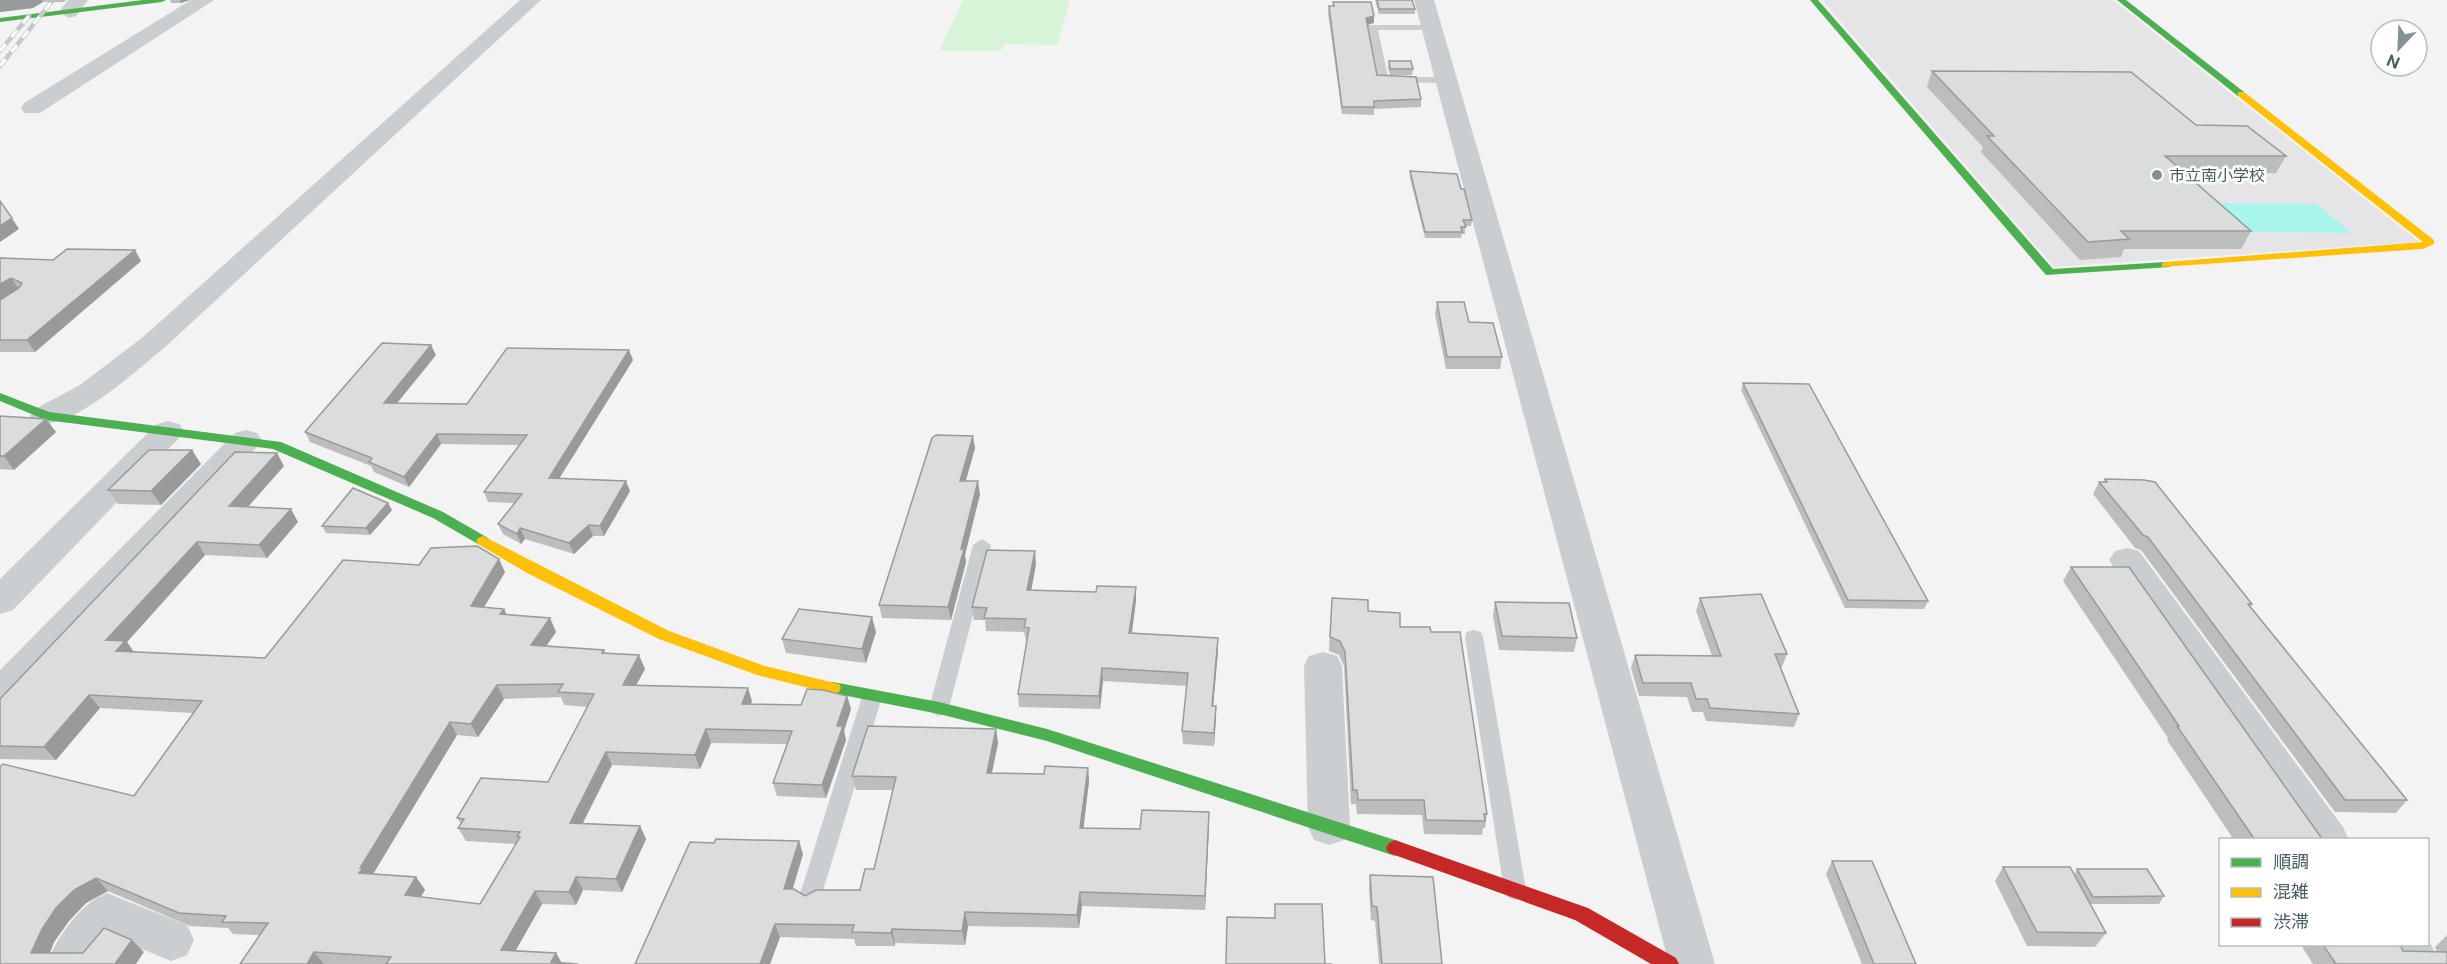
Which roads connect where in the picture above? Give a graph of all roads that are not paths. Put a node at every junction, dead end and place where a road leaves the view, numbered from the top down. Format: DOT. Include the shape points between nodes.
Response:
graph roads {
  1 [pos="162,0"];
  2 [pos="204,0"];
  3 [pos="531,0"];
  4 [pos="1815,0"];
  5 [pos="2121,0"];
  6 [pos="73,6"];
  7 [pos="1428,14"];
  8 [pos="0,20"];
  9 [pos="1448,80"];
  10 [pos="32,108"];
  11 [pos="0,397"];
  12 [pos="46,416"];
  13 [pos="168,431"];
  14 [pos="246,440"];
  15 [pos="982,545"];
  16 [pos="2127,560"];
  17 [pos="0,601"];
  18 [pos="1474,637"];
  19 [pos="1323,666"];
  20 [pos="0,695"];
  21 [pos="872,697"];
  22 [pos="939,708"];
  23 [pos="1329,827"];
  24 [pos="2327,838"];
  25 [pos="1515,890"];
  26 [pos="810,897"];
  27 [pos="171,940"];
  28 [pos="2405,946"];
  29 [pos="69,964"];
  30 [pos="1669,964"];
  31 [pos="1692,964"];
  32 [pos="2418,964"];
  1 -- 6 [label="street"];
  2 -- 10 [label="street"];
  3 -- 12 [label="street" via="146,349 91,391"];
  4 -- 5 [label="street" via="2050,273 2423,246 2430,242"];
  6 -- 8 [label="street"];
  7 -- 9 [label="street"];
  7 -- 9 [label="lane" via="1372,27 1383,80"];
  9 -- 31 [label="street"];
  11 -- 12 [label="street"];
  12 -- 13 [label="street"];
  13 -- 14 [label="street"];
  13 -- 17 [label="street"];
  14 -- 20 [label="street"];
  14 -- 21 [label="street" via="276,445 438,515 664,635 763,671"];
  15 -- 22 [label="lane"];
  16 -- 24 [label="street"];
  18 -- 25 [label="lane"];
  19 -- 23 [label="street"];
  21 -- 22 [label="street"];
  21 -- 26 [label="lane"];
  22 -- 23 [label="street" via="1047,735"];
  23 -- 25 [label="street"];
  25 -- 30 [label="street" via="1581,914"];
  27 -- 29 [label="street" via="107,914"];
  28 -- 32 [label="street"];
}
